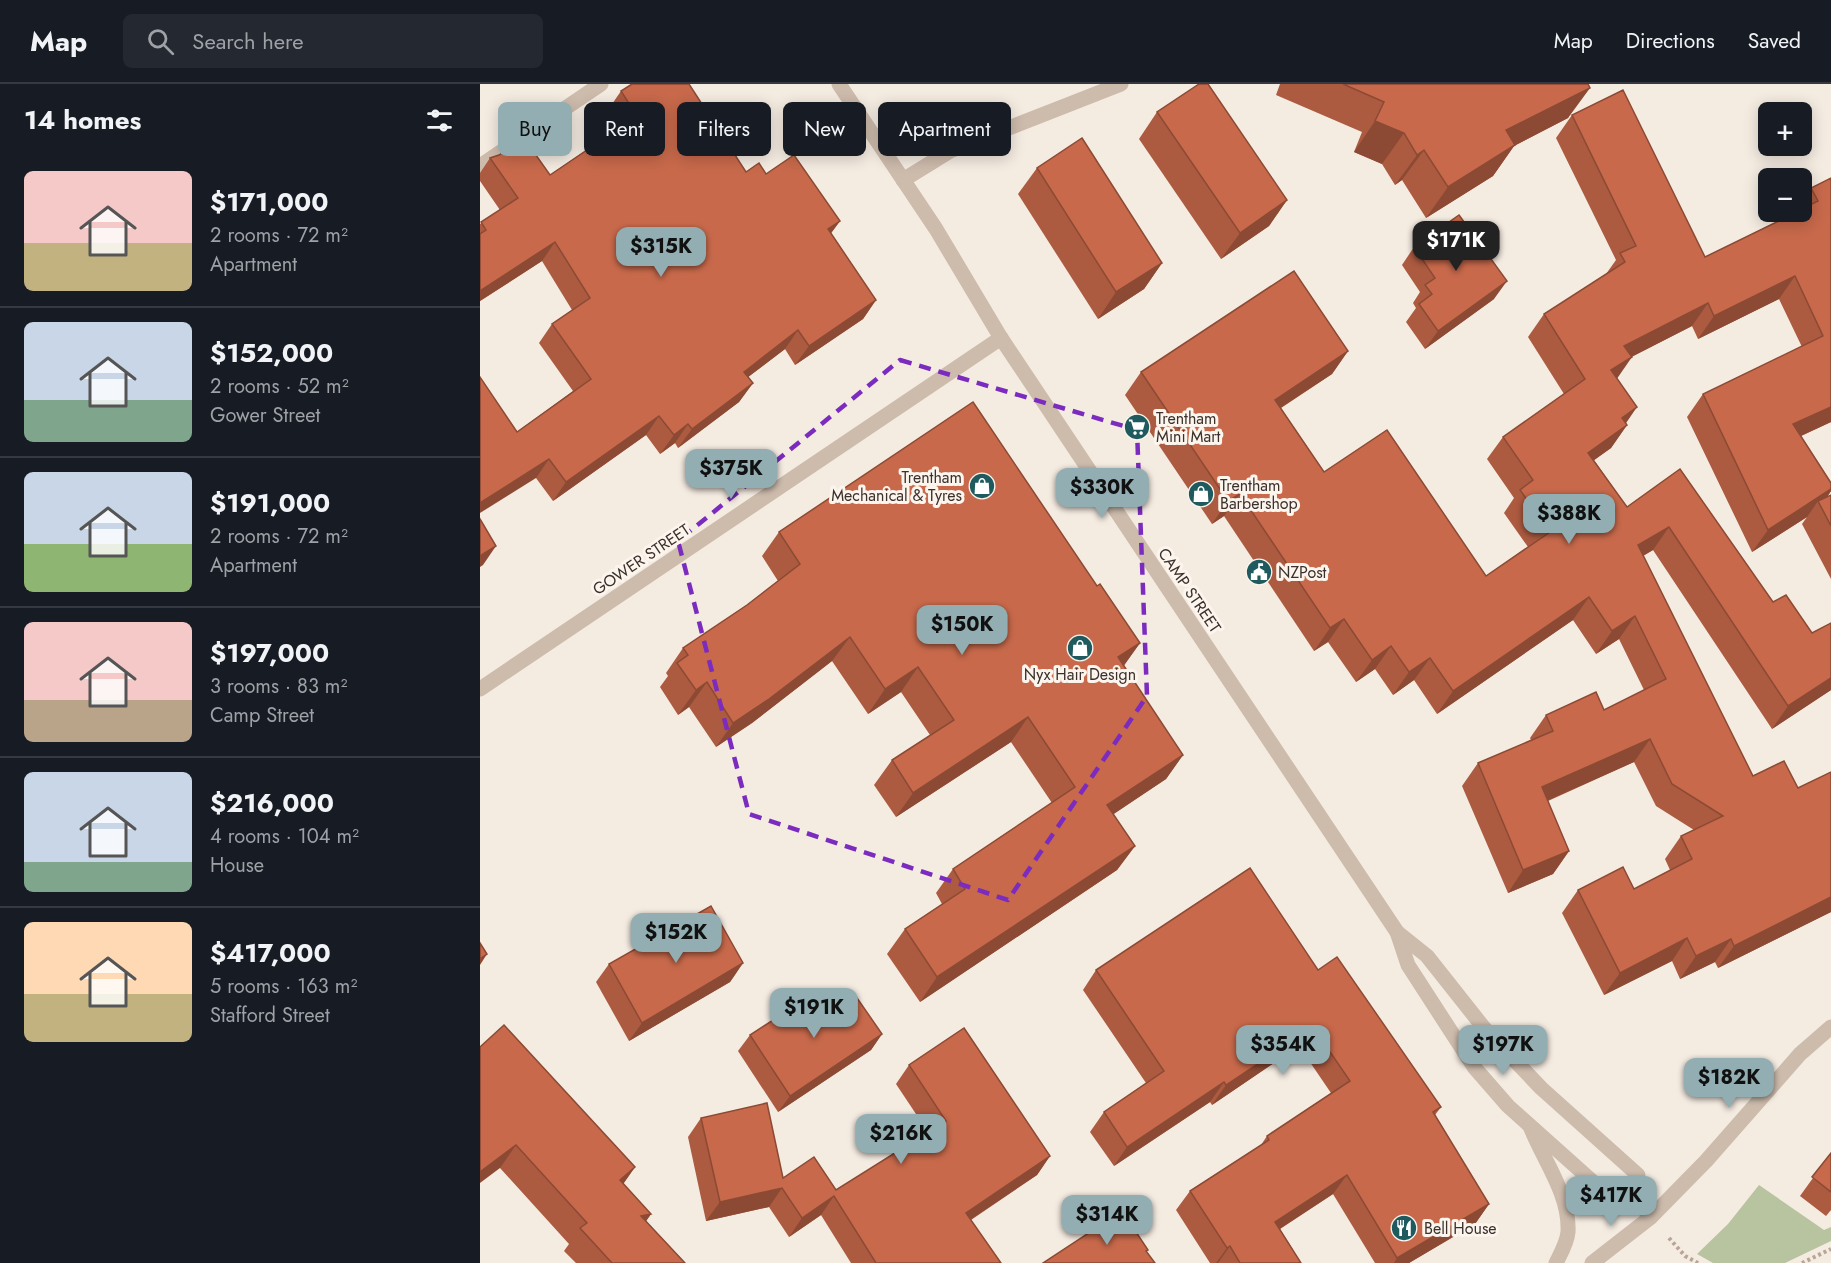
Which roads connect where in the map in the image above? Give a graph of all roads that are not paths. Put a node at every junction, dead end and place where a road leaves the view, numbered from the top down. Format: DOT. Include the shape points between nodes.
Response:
graph roads {
  1 [pos="601,84"];
  2 [pos="839,84"];
  3 [pos="1121,84"];
  4 [pos="480,166"];
  5 [pos="903,180"];
  6 [pos="1001,338"];
  7 [pos="480,689"];
  8 [pos="1397,932"];
  9 [pos="1831,1027"];
  10 [pos="1530,1126"];
  11 [pos="1636,1200"];
  12 [pos="1651,1217"];
  13 [pos="1556,1263"];
  14 [pos="1592,1263"];
  1 -- 4 [label="street"];
  2 -- 5 [label="street, CAMP STREET"];
  3 -- 5 [label="street" via="950,151"];
  5 -- 6 [label="street, CAMP STREET"];
  6 -- 7 [label="street, GOWER STREET"];
  6 -- 8 [label="street, CAMP STREET"];
  8 -- 10 [label="street, CAMP STREET" via="1408,965 1474,1067"];
  8 -- 11 [label="street, CAMP STREET" via="1427,956 1484,1028 1541,1088 1638,1175"];
  9 -- 12 [label="street" via="1800,1054"];
  10 -- 11 [label="street, CAMP STREET" via="1611,1198"];
  10 -- 13 [label="street" via="1563,1198 1567,1217 1568,1233"];
  11 -- 12 [label="street"];
  12 -- 14 [label="street"];
}
